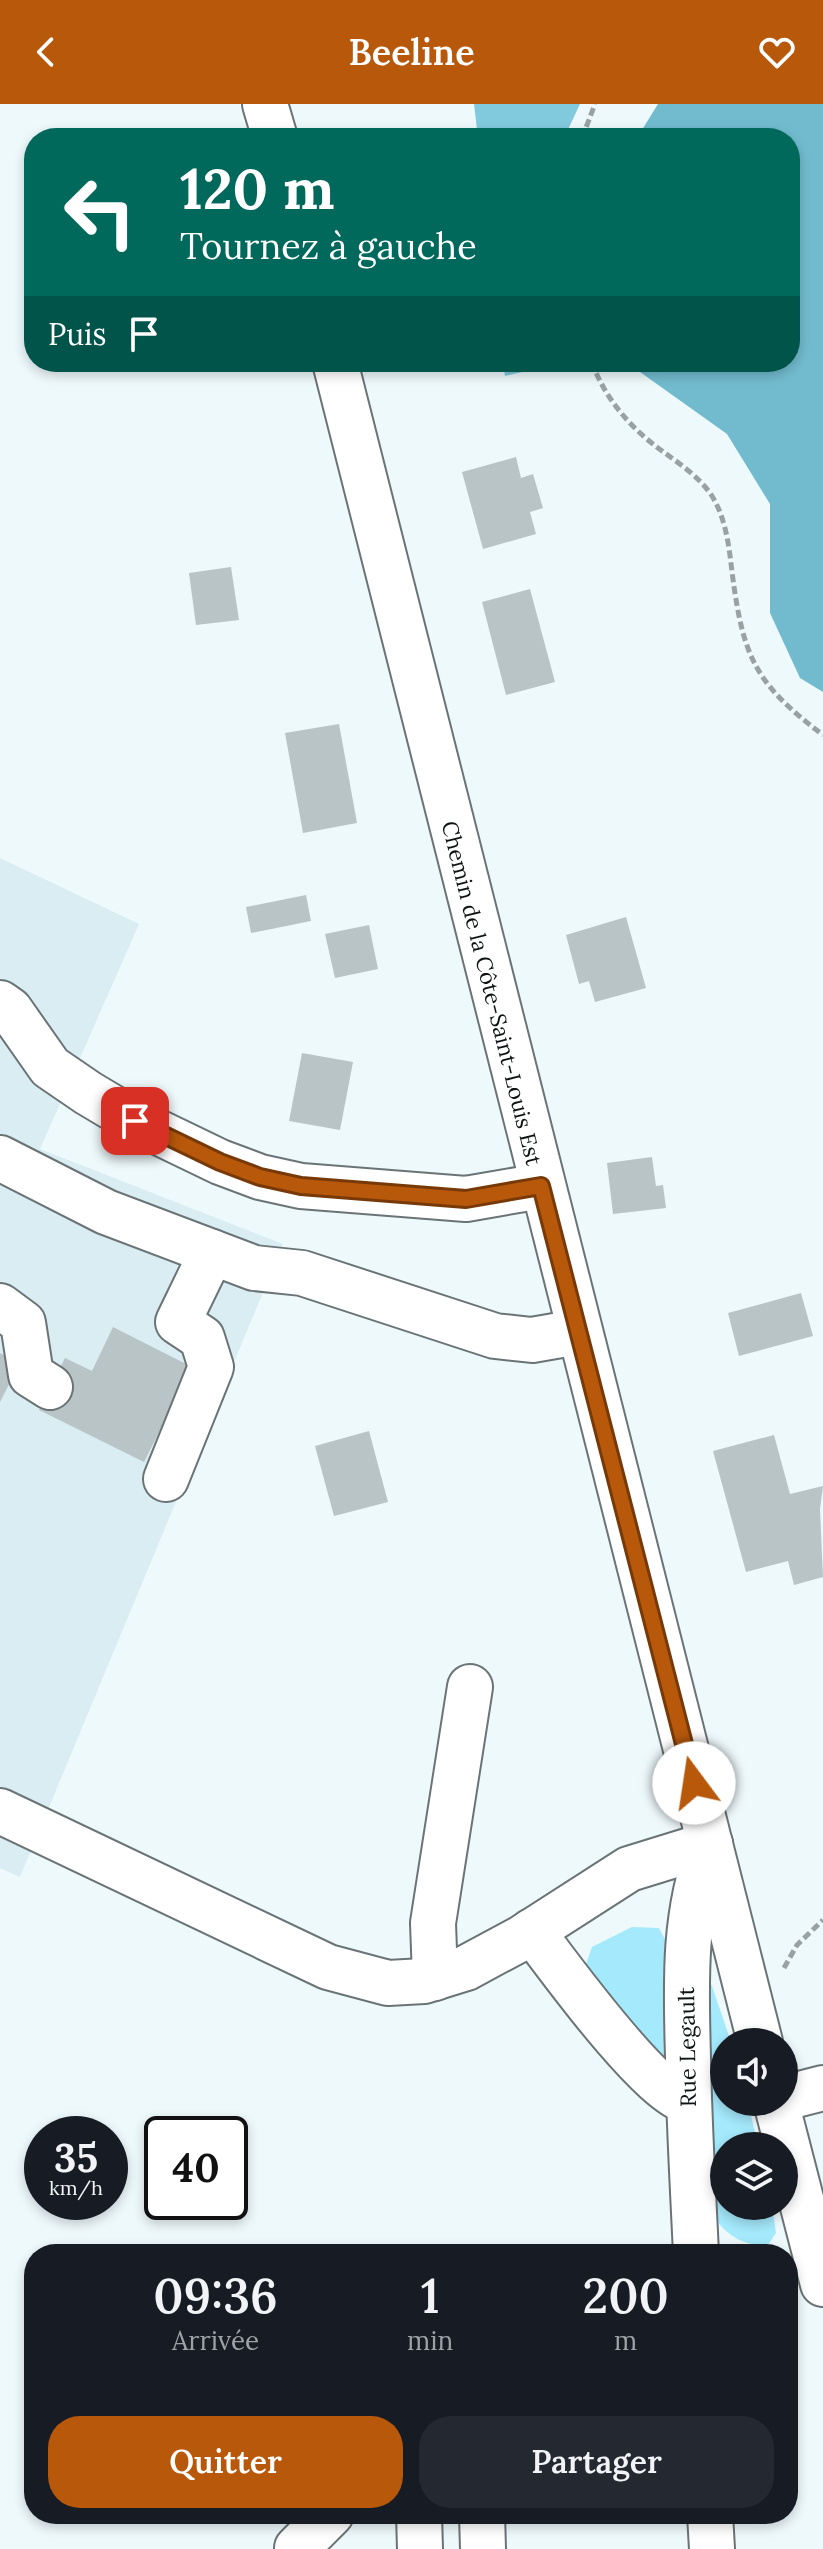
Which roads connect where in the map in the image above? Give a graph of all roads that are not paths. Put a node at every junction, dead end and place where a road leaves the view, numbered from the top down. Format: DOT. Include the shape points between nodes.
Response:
graph roads {
  1 [pos="265,104"];
  2 [pos="272,128"];
  3 [pos="338,372"];
  4 [pos="0,1003"];
  5 [pos="0,1158"];
  6 [pos="541,1186"];
  7 [pos="212,1252"];
  8 [pos="0,1306"];
  9 [pos="578,1332"];
  10 [pos="50,1387"];
  11 [pos="166,1479"];
  12 [pos="470,1687"];
  13 [pos="0,1811"];
  14 [pos="710,1844"];
  15 [pos="532,1931"];
  16 [pos="435,1978"];
  17 [pos="756,2028"];
  18 [pos="823,2088"];
  19 [pos="798,2094"];
  20 [pos="689,2102"];
  21 [pos="779,2116"];
  22 [pos="696,2244"];
  23 [pos="809,2269"];
  24 [pos="321,2524"];
  25 [pos="419,2524"];
  26 [pos="482,2524"];
  27 [pos="711,2524"];
  28 [pos="297,2548"];
  29 [pos="420,2549"];
  30 [pos="483,2549"];
  31 [pos="712,2549"];
  1 -- 2 [label="street"];
  3 -- 6 [label="street, Chemin de la Côte-Saint-Louis Est"];
  4 -- 6 [label="street" via="50,1067 88,1093 149,1128 260,1177 301,1186 466,1199"];
  5 -- 7 [label="street" via="106,1212"];
  6 -- 9 [label="street, Chemin de la Côte-Saint-Louis Est"];
  7 -- 9 [label="street" via="254,1268 302,1273 495,1336 532,1340"];
  7 -- 11 [label="street" via="170,1337 202,1338 211,1367"];
  8 -- 10 [label="street" via="23,1323 31,1375"];
  9 -- 14 [label="street, Chemin de la Côte-Saint-Louis Est"];
  12 -- 16 [label="street" via="433,1923"];
  13 -- 16 [label="street" via="328,1967 388,1983"];
  14 -- 15 [label="street" via="629,1869"];
  14 -- 17 [label="street, Chemin de la Côte-Saint-Louis Est"];
  14 -- 20 [label="street, Rue Legault" via="687,1935"];
  15 -- 16 [label="street" via="485,1959"];
  15 -- 20 [label="street" via="596,2015 663,2090"];
  18 -- 19 [label="street"];
  20 -- 22 [label="street, Rue Legault"];
  21 -- 23 [label="street"];
  24 -- 28 [label="street"];
  25 -- 29 [label="street"];
  26 -- 30 [label="street"];
  27 -- 31 [label="street"];
}
